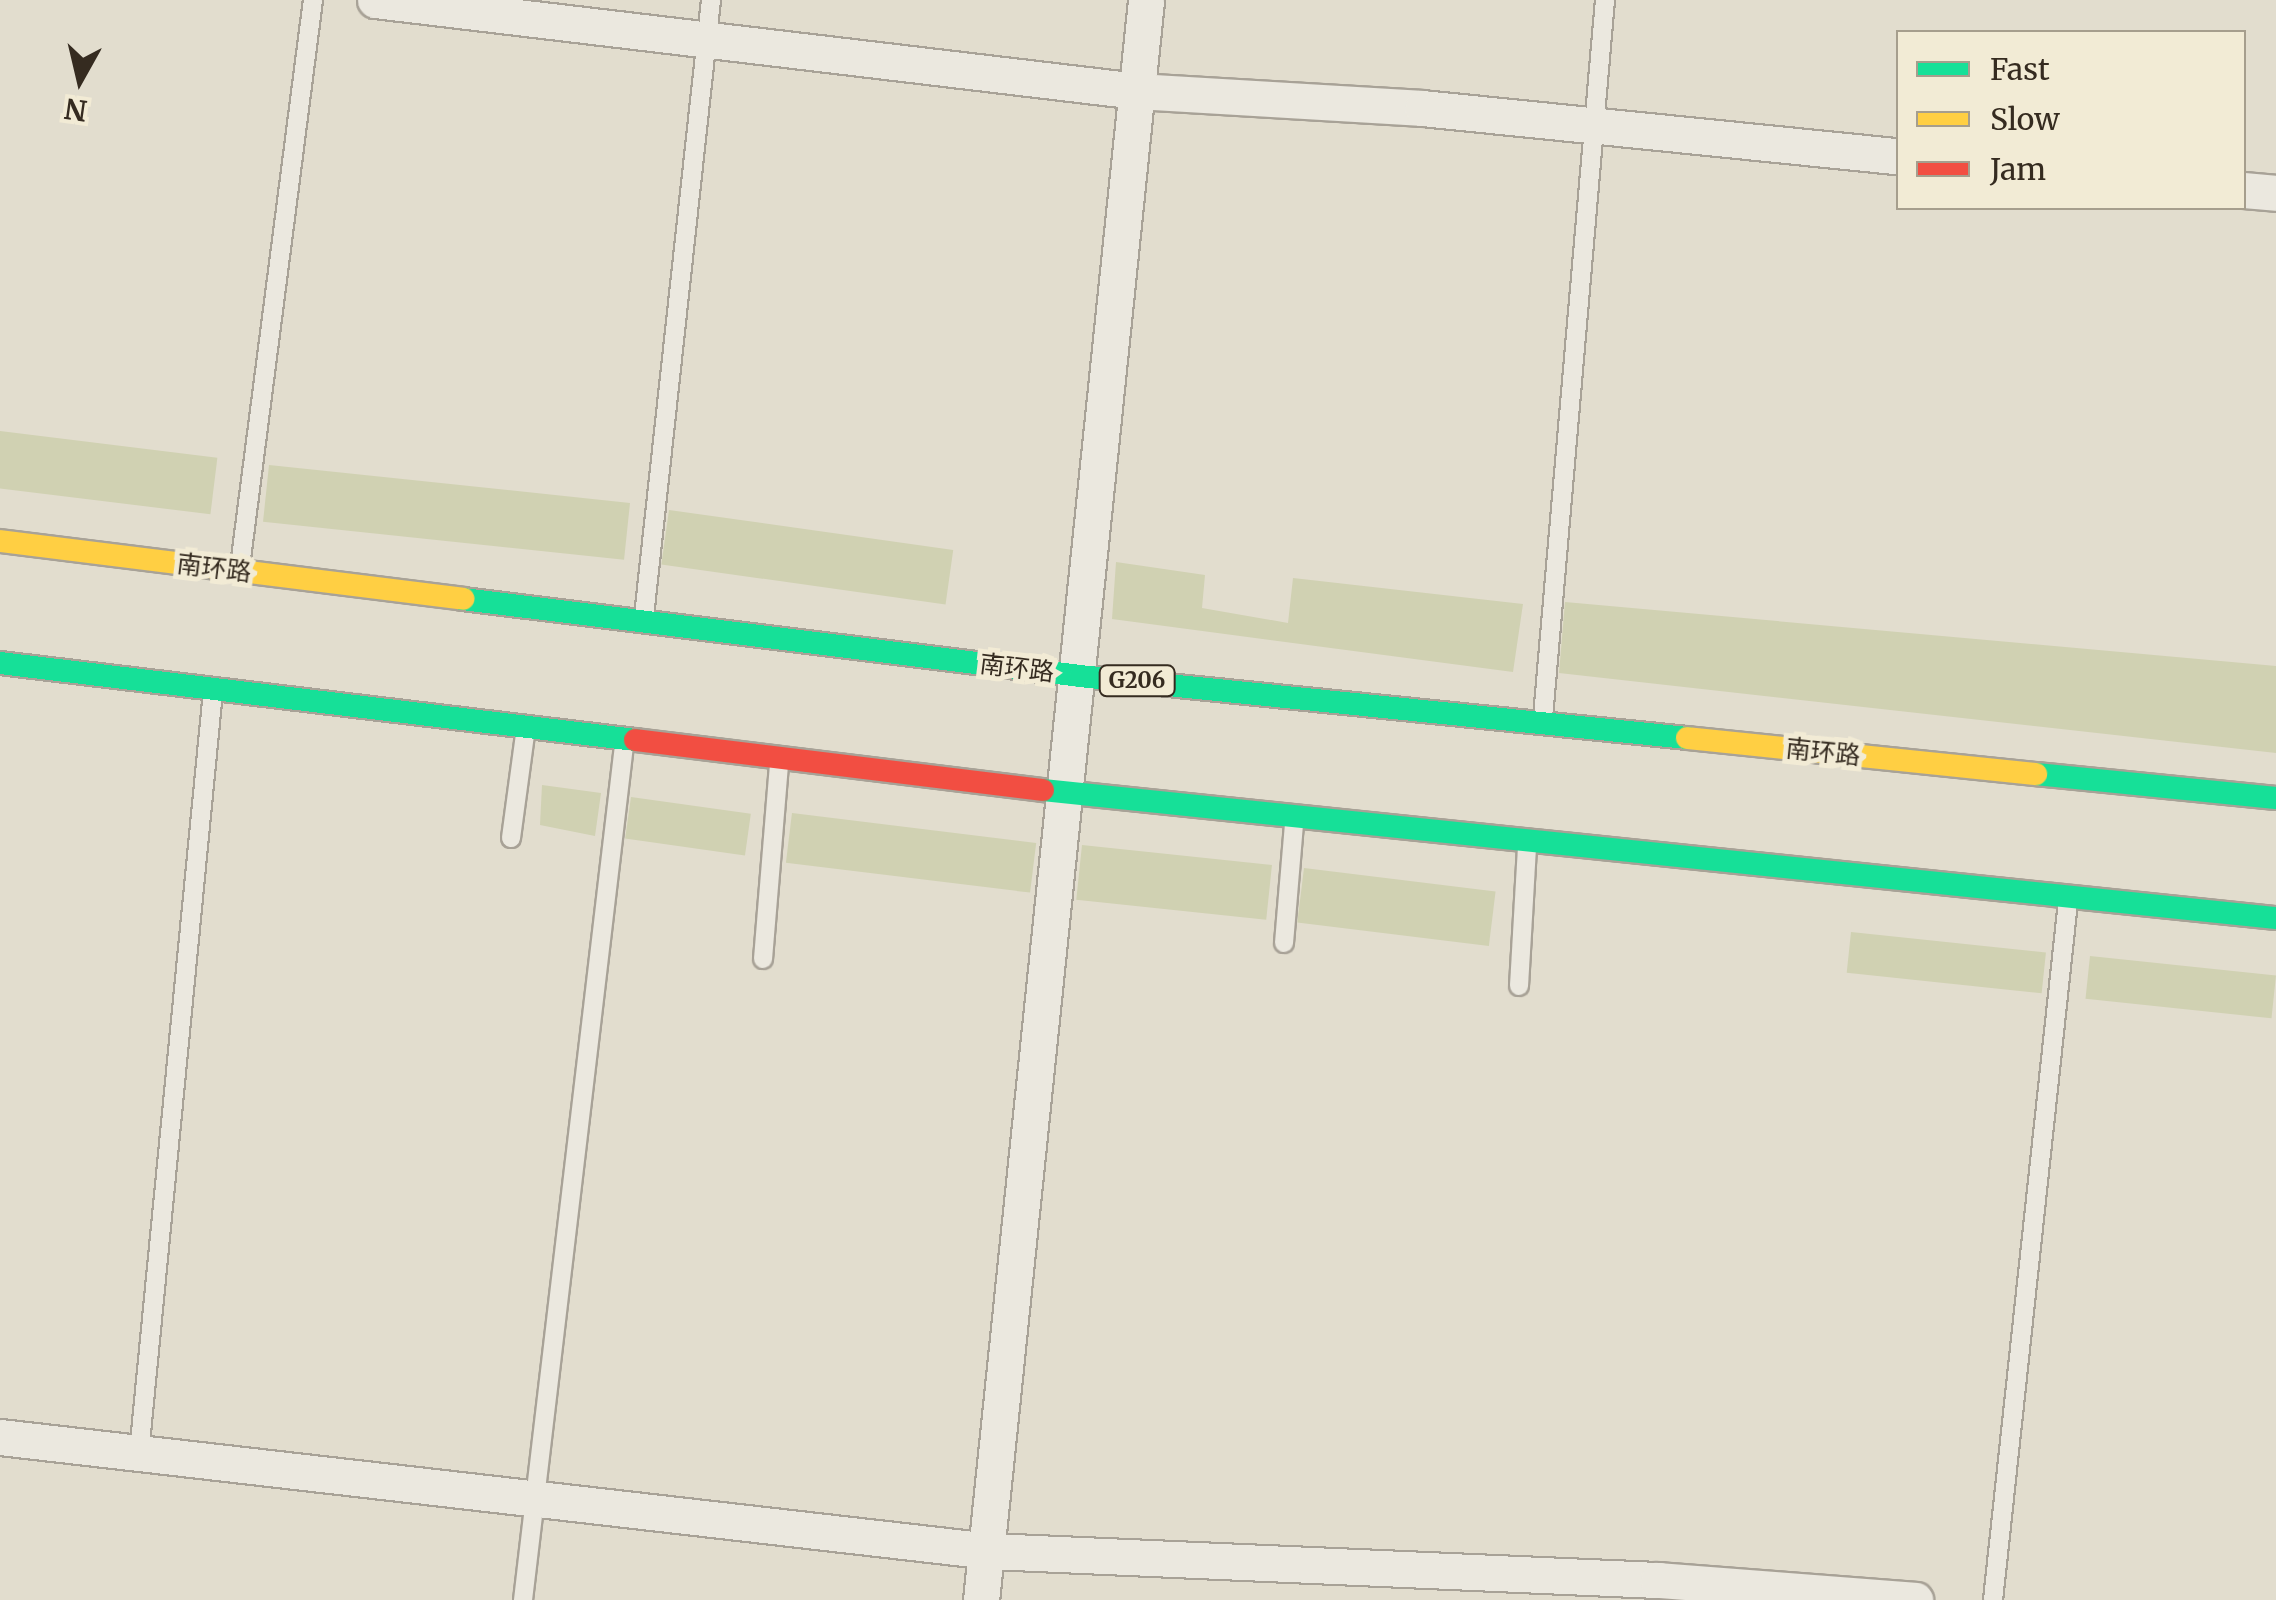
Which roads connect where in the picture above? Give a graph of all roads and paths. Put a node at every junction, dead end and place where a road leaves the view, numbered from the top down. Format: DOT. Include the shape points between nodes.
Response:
graph roads {
  1 [pos="313,0"];
  2 [pos="375,0"];
  3 [pos="711,0"];
  4 [pos="1146,0"];
  5 [pos="1605,0"];
  6 [pos="707,40"];
  7 [pos="1137,91"];
  8 [pos="1590,125"];
  9 [pos="1896,156"];
  10 [pos="2246,190"];
  11 [pos="2276,193"];
  12 [pos="0,541"];
  13 [pos="240,571"];
  14 [pos="644,622"];
  15 [pos="0,663"];
  16 [pos="1080,676"];
  17 [pos="213,689"];
  18 [pos="1543,723"];
  19 [pos="526,728"];
  20 [pos="625,740"];
  21 [pos="780,758"];
  22 [pos="1067,793"];
  23 [pos="2276,798"];
  24 [pos="1295,815"];
  25 [pos="511,838"];
  26 [pos="1527,840"];
  27 [pos="2069,897"];
  28 [pos="2276,918"];
  29 [pos="1284,943"];
  30 [pos="763,959"];
  31 [pos="1519,986"];
  32 [pos="0,1437"];
  33 [pos="139,1453"];
  34 [pos="536,1499"];
  35 [pos="990,1551"];
  36 [pos="523,1600"];
  37 [pos="981,1600"];
  38 [pos="1915,1600"];
  39 [pos="1993,1600"];
  1 -- 13 [label="lane"];
  2 -- 6 [label="street"];
  3 -- 6 [label="lane"];
  4 -- 7 [label="street"];
  5 -- 8 [label="lane"];
  6 -- 7 [label="street"];
  6 -- 14 [label="lane"];
  7 -- 8 [label="street"];
  7 -- 16 [label="street"];
  8 -- 9 [label="street"];
  8 -- 18 [label="lane"];
  10 -- 11 [label="street"];
  12 -- 13 [label="highway, 南环路 / G206"];
  13 -- 14 [label="highway, 南环路 / G206"];
  14 -- 16 [label="highway, 南环路 / G206"];
  15 -- 17 [label="highway"];
  16 -- 18 [label="highway, 南环路 / G206"];
  16 -- 22 [label="street"];
  17 -- 19 [label="highway"];
  17 -- 33 [label="lane"];
  18 -- 23 [label="highway, 南环路 / G206"];
  19 -- 20 [label="highway"];
  19 -- 25 [label="lane"];
  20 -- 21 [label="highway"];
  20 -- 34 [label="lane"];
  21 -- 22 [label="highway"];
  21 -- 30 [label="lane"];
  22 -- 24 [label="highway"];
  22 -- 35 [label="street"];
  24 -- 26 [label="highway"];
  24 -- 29 [label="lane"];
  26 -- 27 [label="highway"];
  26 -- 31 [label="lane"];
  27 -- 28 [label="highway"];
  27 -- 39 [label="lane"];
  32 -- 33 [label="street"];
  33 -- 34 [label="street"];
  34 -- 35 [label="street"];
  34 -- 36 [label="lane"];
  35 -- 37 [label="street"];
  35 -- 38 [label="street" via="1658,1580"];
}
